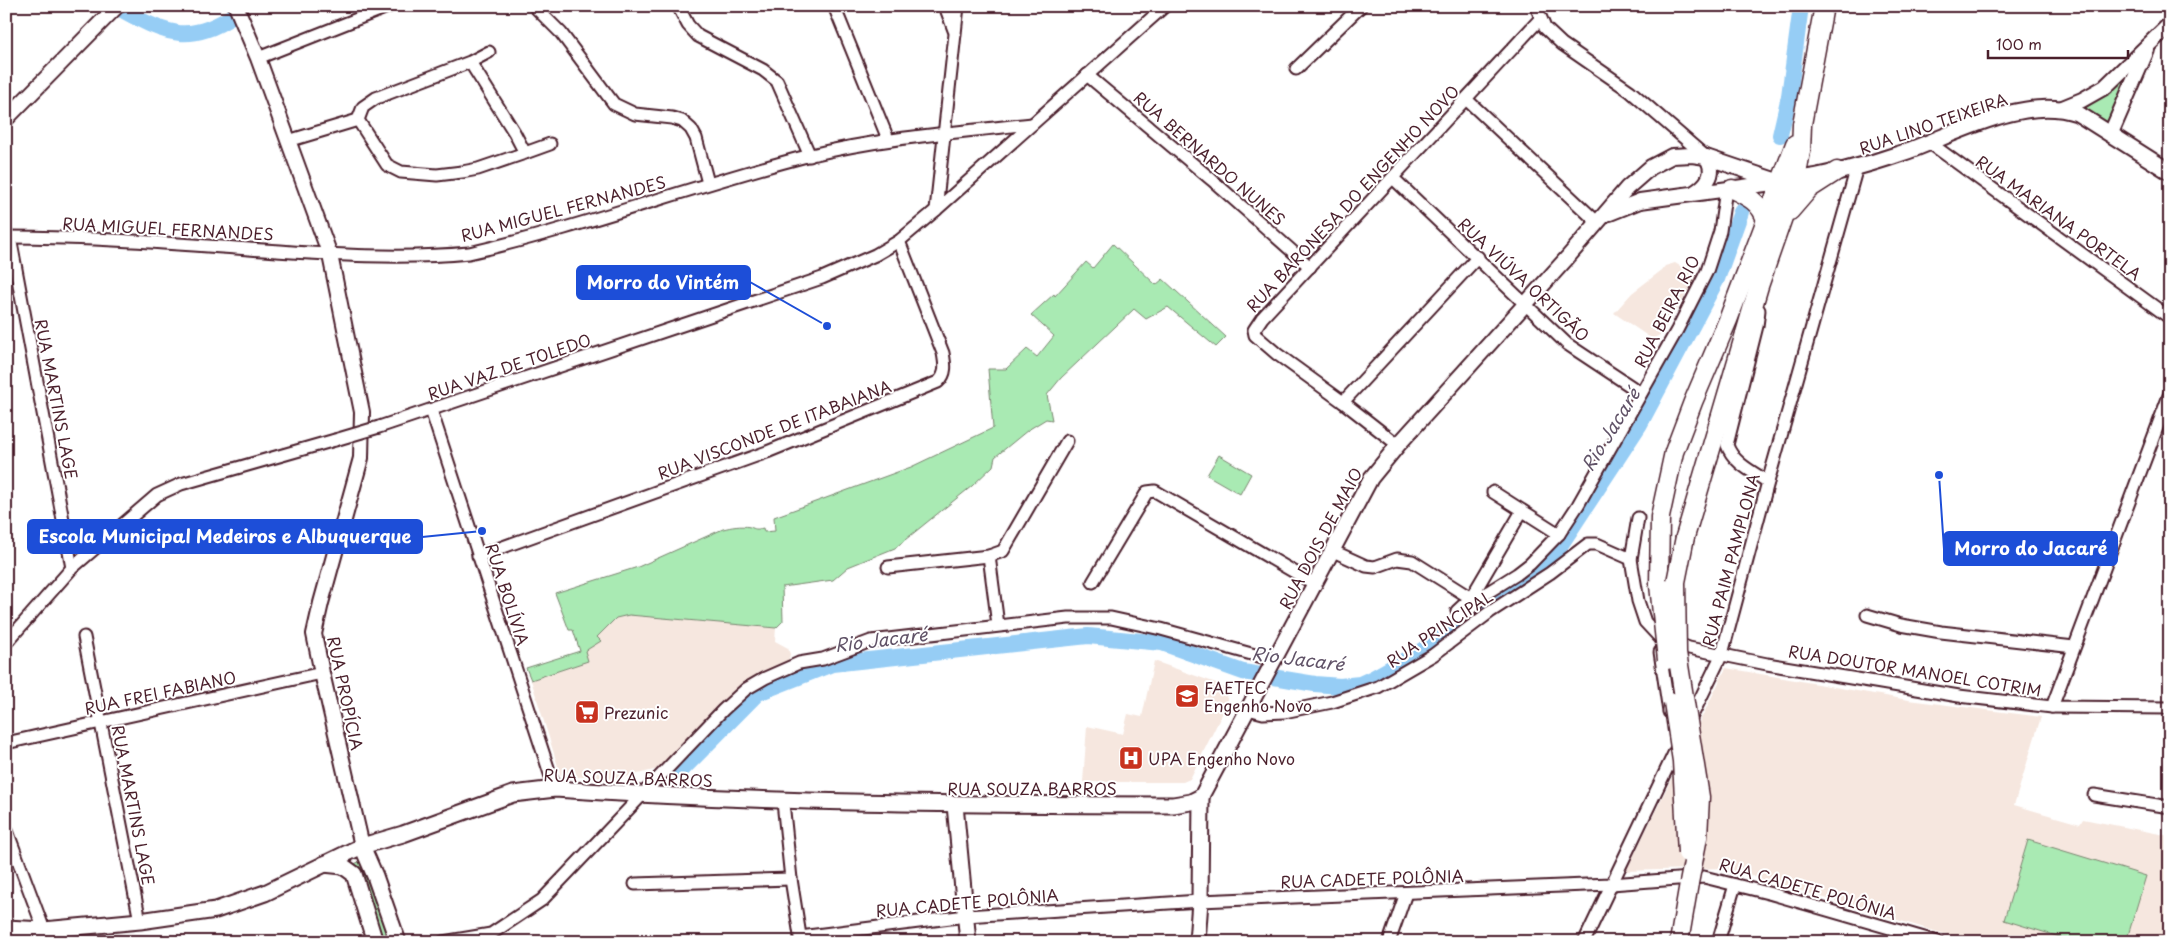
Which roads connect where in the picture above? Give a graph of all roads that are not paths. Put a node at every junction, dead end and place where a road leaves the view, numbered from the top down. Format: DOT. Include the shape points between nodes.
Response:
graph roads {
  1 [pos="117,6"];
  2 [pos="390,6"];
  3 [pos="534,6"];
  4 [pos="678,6"];
  5 [pos="834,6"];
  6 [pos="945,6"];
  7 [pos="958,6"];
  8 [pos="1165,6"];
  9 [pos="1361,6"];
  10 [pos="1536,6"];
  11 [pos="1824,6"];
  12 [pos="238,7"];
  13 [pos="1540,19"];
  14 [pos="2170,24"];
  15 [pos="956,34"];
  16 [pos="2150,45"];
  17 [pos="489,52"];
  18 [pos="258,58"];
  19 [pos="470,62"];
  20 [pos="1296,69"];
  21 [pos="1087,75"];
  22 [pos="1466,99"];
  23 [pos="2060,109"];
  24 [pos="6,119"];
  25 [pos="358,120"];
  26 [pos="1032,124"];
  27 [pos="944,133"];
  28 [pos="2111,134"];
  29 [pos="888,139"];
  30 [pos="288,141"];
  31 [pos="1930,143"];
  32 [pos="550,144"];
  33 [pos="525,153"];
  34 [pos="810,156"];
  35 [pos="1706,157"];
  36 [pos="1652,167"];
  37 [pos="1857,167"];
  38 [pos="1837,171"];
  39 [pos="2170,172"];
  40 [pos="1393,178"];
  41 [pos="1788,181"];
  42 [pos="708,183"];
  43 [pos="1729,189"];
  44 [pos="1694,193"];
  45 [pos="1657,198"];
  46 [pos="936,210"];
  47 [pos="1601,219"];
  48 [pos="1773,222"];
  49 [pos="8,236"];
  50 [pos="898,241"];
  51 [pos="330,254"];
  52 [pos="1478,257"];
  53 [pos="1310,267"];
  54 [pos="1759,286"];
  55 [pos="1526,303"];
  56 [pos="2170,318"];
  57 [pos="1641,393"];
  58 [pos="2170,393"];
  59 [pos="1343,402"];
  60 [pos="431,410"];
  61 [pos="1067,441"];
  62 [pos="1398,445"];
  63 [pos="1768,482"];
  64 [pos="1493,492"];
  65 [pos="1522,511"];
  66 [pos="1638,518"];
  67 [pos="1559,534"];
  68 [pos="1333,552"];
  69 [pos="478,556"];
  70 [pos="989,556"];
  71 [pos="1631,559"];
  72 [pos="888,567"];
  73 [pos="72,568"];
  74 [pos="1093,582"];
  75 [pos="1315,584"];
  76 [pos="1475,601"];
  77 [pos="1489,611"];
  78 [pos="1867,615"];
  79 [pos="1458,616"];
  80 [pos="998,625"];
  81 [pos="84,637"];
  82 [pos="1659,637"];
  83 [pos="6,643"];
  84 [pos="2074,647"];
  85 [pos="1722,654"];
  86 [pos="1271,665"];
  87 [pos="322,673"];
  88 [pos="2052,707"];
  89 [pos="2170,708"];
  90 [pos="1248,709"];
  91 [pos="100,722"];
  92 [pos="6,743"];
  93 [pos="1668,764"];
  94 [pos="555,789"];
  95 [pos="642,795"];
  96 [pos="2094,795"];
  97 [pos="1201,797"];
  98 [pos="783,802"];
  99 [pos="956,805"];
  100 [pos="2170,807"];
  101 [pos="6,828"];
  102 [pos="361,840"];
  103 [pos="323,864"];
  104 [pos="790,879"];
  105 [pos="1688,882"];
  106 [pos="635,884"];
  107 [pos="1611,884"];
  108 [pos="1735,886"];
  109 [pos="1406,893"];
  110 [pos="1200,901"];
  111 [pos="966,916"];
  112 [pos="140,921"];
  113 [pos="6,928"];
  114 [pos="44,930"];
  115 [pos="800,940"];
  116 [pos="375,942"];
  117 [pos="398,942"];
  118 [pos="443,942"];
  119 [pos="968,942"];
  120 [pos="1197,942"];
  121 [pos="1389,942"];
  122 [pos="1584,942"];
  123 [pos="1679,942"];
  124 [pos="1718,942"];
  125 [pos="1938,942"];
  1 -- 24 [label="street"];
  2 -- 18 [label="street"];
  3 -- 42 [label="street" via="561,33 614,104 635,114 672,118 690,129 696,138"];
  4 -- 34 [label="street" via="698,36 763,70 777,81"];
  5 -- 29 [label="street"];
  6 -- 15 [label="street"];
  7 -- 15 [label="street"];
  8 -- 21 [label="street, RUA VAZ DE TOLEDO"];
  9 -- 20 [label="street"];
  10 -- 13 [label="street"];
  11 -- 41 [label="main road" via="1802,124 1801,151"];
  12 -- 18 [label="street, RUA PROPÍCIA"];
  13 -- 22 [label="street, RUA BARONESA DO ENGENHO NOVO"];
  13 -- 35 [label="street" via="1562,44 1630,91"];
  14 -- 16 [label="street"];
  15 -- 27 [label="street"];
  16 -- 23 [label="street" via="2099,91"];
  16 -- 28 [label="street"];
  17 -- 19 [label="street"];
  18 -- 30 [label="street, RUA PROPÍCIA"];
  19 -- 25 [label="street" via="368,102"];
  19 -- 33 [label="street"];
  21 -- 26 [label="street, RUA VAZ DE TOLEDO"];
  21 -- 53 [label="street, RUA BERNARDO NUNES"];
  22 -- 40 [label="street, RUA BARONESA DO ENGENHO NOVO"];
  22 -- 47 [label="street"];
  23 -- 28 [label="main road, RUA LINO TEIXEIRA" via="2077,113"];
  23 -- 31 [label="main road, RUA LINO TEIXEIRA" via="2008,114"];
  25 -- 30 [label="street"];
  25 -- 33 [label="street" via="387,165 401,172 437,175 462,172"];
  26 -- 27 [label="street, RUA MIGUEL FERNANDES"];
  26 -- 46 [label="street, RUA VAZ DE TOLEDO"];
  27 -- 29 [label="street, RUA MIGUEL FERNANDES"];
  27 -- 46 [label="street"];
  28 -- 39 [label="main road, RUA LINO TEIXEIRA"];
  29 -- 34 [label="street, RUA MIGUEL FERNANDES"];
  30 -- 51 [label="street, RUA PROPÍCIA"];
  31 -- 37 [label="main road, RUA LINO TEIXEIRA"];
  31 -- 56 [label="street, RUA MARIANA PORTELA"];
  32 -- 33 [label="street"];
  34 -- 42 [label="street, RUA MIGUEL FERNANDES"];
  35 -- 36 [label="street" via="1672,156"];
  35 -- 41 [label="street"];
  35 -- 44 [label="street" via="1712,168 1711,174 1703,187"];
  36 -- 45 [label="street" via="1645,181"];
  36 -- 47 [label="street, RUA DOIS DE MAIO" via="1627,188"];
  37 -- 38 [label="main road, RUA LINO TEIXEIRA"];
  37 -- 63 [label="street, RUA PAIM PAMPLONA"];
  38 -- 41 [label="main road, RUA LINO TEIXEIRA"];
  38 -- 48 [label="main road" via="1802,195"];
  40 -- 52 [label="street, RUA VIÚVA ORTIGÃO"];
  40 -- 53 [label="street, RUA BARONESA DO ENGENHO NOVO"];
  41 -- 43 [label="street"];
  41 -- 48 [label="main road"];
  42 -- 51 [label="street, RUA MIGUEL FERNANDES" via="469,253 439,256"];
  43 -- 44 [label="street"];
  43 -- 48 [label="main road" via="1761,207"];
  43 -- 57 [label="street, RUA BEIRA RIO" via="1707,271"];
  44 -- 45 [label="street"];
  45 -- 47 [label="street" via="1630,203"];
  46 -- 50 [label="street, RUA VAZ DE TOLEDO"];
  47 -- 55 [label="street, RUA DOIS DE MAIO"];
  48 -- 54 [label="main road"];
  48 -- 105 [label="main road, bridge" via="1693,402 1674,452 1660,517 1660,585 1666,654 1682,761"];
  49 -- 51 [label="street, RUA MIGUEL FERNANDES"];
  49 -- 73 [label="street, RUA MARTINS LAGE"];
  50 -- 60 [label="street, RUA VAZ DE TOLEDO" via="822,278"];
  50 -- 69 [label="street, RUA VISCONDE DE ITABAIANA" via="943,353 944,374 938,382 767,452"];
  51 -- 87 [label="street, RUA PROPÍCIA" via="362,412 362,444 314,634"];
  52 -- 55 [label="street, RUA VIÚVA ORTIGÃO"];
  52 -- 59 [label="street"];
  53 -- 59 [label="street, RUA BARONESA DO ENGENHO NOVO" via="1255,326 1255,335"];
  54 -- 63 [label="street" via="1756,326 1727,445 1742,465"];
  54 -- 105 [label="main road, bridge" via="1685,537 1676,582 1677,653 1700,797 1698,837"];
  55 -- 57 [label="street, RUA VIÚVA ORTIGÃO" via="1567,344"];
  55 -- 62 [label="street, RUA DOIS DE MAIO"];
  57 -- 67 [label="street, RUA BEIRA RIO"];
  58 -- 84 [label="street"];
  59 -- 62 [label="street, RUA BARONESA DO ENGENHO NOVO"];
  60 -- 69 [label="street, RUA BOLÍVIA"];
  60 -- 73 [label="street, RUA VAZ DE TOLEDO, bridge" via="181,484 157,495"];
  61 -- 70 [label="street" via="1006,548"];
  62 -- 68 [label="street, RUA DOIS DE MAIO" via="1371,478"];
  63 -- 85 [label="street, RUA PAIM PAMPLONA"];
  64 -- 65 [label="street"];
  65 -- 67 [label="street"];
  65 -- 76 [label="street"];
  66 -- 71 [label="street"];
  67 -- 76 [label="street, RUA BEIRA RIO" via="1530,564"];
  68 -- 75 [label="street, RUA DOIS DE MAIO"];
  68 -- 76 [label="street" via="1366,566 1403,559 1412,562"];
  69 -- 94 [label="street, RUA BOLÍVIA"];
  70 -- 72 [label="street"];
  70 -- 80 [label="street"];
  71 -- 77 [label="street, RUA PRINCIPAL" via="1597,544 1588,544 1550,573"];
  71 -- 82 [label="street" via="1642,617"];
  73 -- 83 [label="street, RUA VAZ DE TOLEDO"];
  74 -- 75 [label="street" via="1147,492 1155,491"];
  75 -- 86 [label="street, RUA DOIS DE MAIO"];
  76 -- 77 [label="street"];
  76 -- 79 [label="street" via="1457,611"];
  77 -- 90 [label="street, RUA PRINCIPAL" via="1434,655 1365,693 1277,713"];
  78 -- 84 [label="street" via="1941,632"];
  80 -- 86 [label="street" via="1068,618 1111,618 1161,629"];
  80 -- 95 [label="street" via="872,642 822,659 799,663 746,689"];
  81 -- 91 [label="street, RUA MARTINS LAGE"];
  82 -- 85 [label="street, RUA DOUTOR MANOEL COTRIM" via="1689,648"];
  82 -- 93 [label="street" via="1671,731"];
  84 -- 88 [label="street"];
  85 -- 88 [label="street, RUA DOUTOR MANOEL COTRIM" via="1950,695"];
  85 -- 93 [label="street, RUA PAIM PAMPLONA"];
  86 -- 90 [label="street, RUA DOIS DE MAIO"];
  87 -- 91 [label="street, RUA FREI FABIANO"];
  87 -- 102 [label="street, RUA PROPÍCIA"];
  88 -- 89 [label="street, RUA DOUTOR MANOEL COTRIM"];
  90 -- 97 [label="street, RUA DOIS DE MAIO"];
  91 -- 92 [label="street, RUA FREI FABIANO"];
  91 -- 112 [label="street, RUA MARTINS LAGE"];
  93 -- 107 [label="street, RUA PAIM PAMPLONA"];
  94 -- 95 [label="main road, RUA SOUZA BARROS"];
  94 -- 102 [label="main road, RUA SOUZA BARROS" via="512,794 403,834"];
  95 -- 98 [label="main road, RUA SOUZA BARROS"];
  95 -- 118 [label="street" via="561,882 518,918 491,934"];
  96 -- 100 [label="street"];
  97 -- 99 [label="main road, RUA SOUZA BARROS" via="1173,806"];
  97 -- 110 [label="main road, RUA DOIS DE MAIO"];
  98 -- 99 [label="main road, RUA SOUZA BARROS"];
  98 -- 104 [label="street"];
  99 -- 111 [label="main road"];
  101 -- 114 [label="street"];
  102 -- 103 [label="main road, RUA SOUZA BARROS" via="348,852"];
  102 -- 117 [label="main road"];
  103 -- 112 [label="main road, RUA SOUZA BARROS" via="265,893 216,910"];
  103 -- 116 [label="main road" via="343,866 354,874"];
  104 -- 106 [label="street"];
  104 -- 115 [label="street"];
  105 -- 123 [label="main road"];
  107 -- 108 [label="street, RUA CADETE POLÔNIA" via="1704,877"];
  107 -- 109 [label="street, RUA CADETE POLÔNIA"];
  107 -- 122 [label="street, RUA PAIM PAMPLONA"];
  108 -- 124 [label="street"];
  108 -- 125 [label="street, RUA CADETE POLÔNIA"];
  109 -- 110 [label="street, RUA CADETE POLÔNIA"];
  109 -- 121 [label="street"];
  110 -- 111 [label="street, RUA CADETE POLÔNIA"];
  110 -- 120 [label="main road, RUA DOIS DE MAIO"];
  111 -- 115 [label="street, RUA CADETE POLÔNIA"];
  111 -- 119 [label="main road"];
  112 -- 114 [label="main road, RUA SOUZA BARROS"];
  113 -- 114 [label="main road, RUA SOUZA BARROS"];
}
